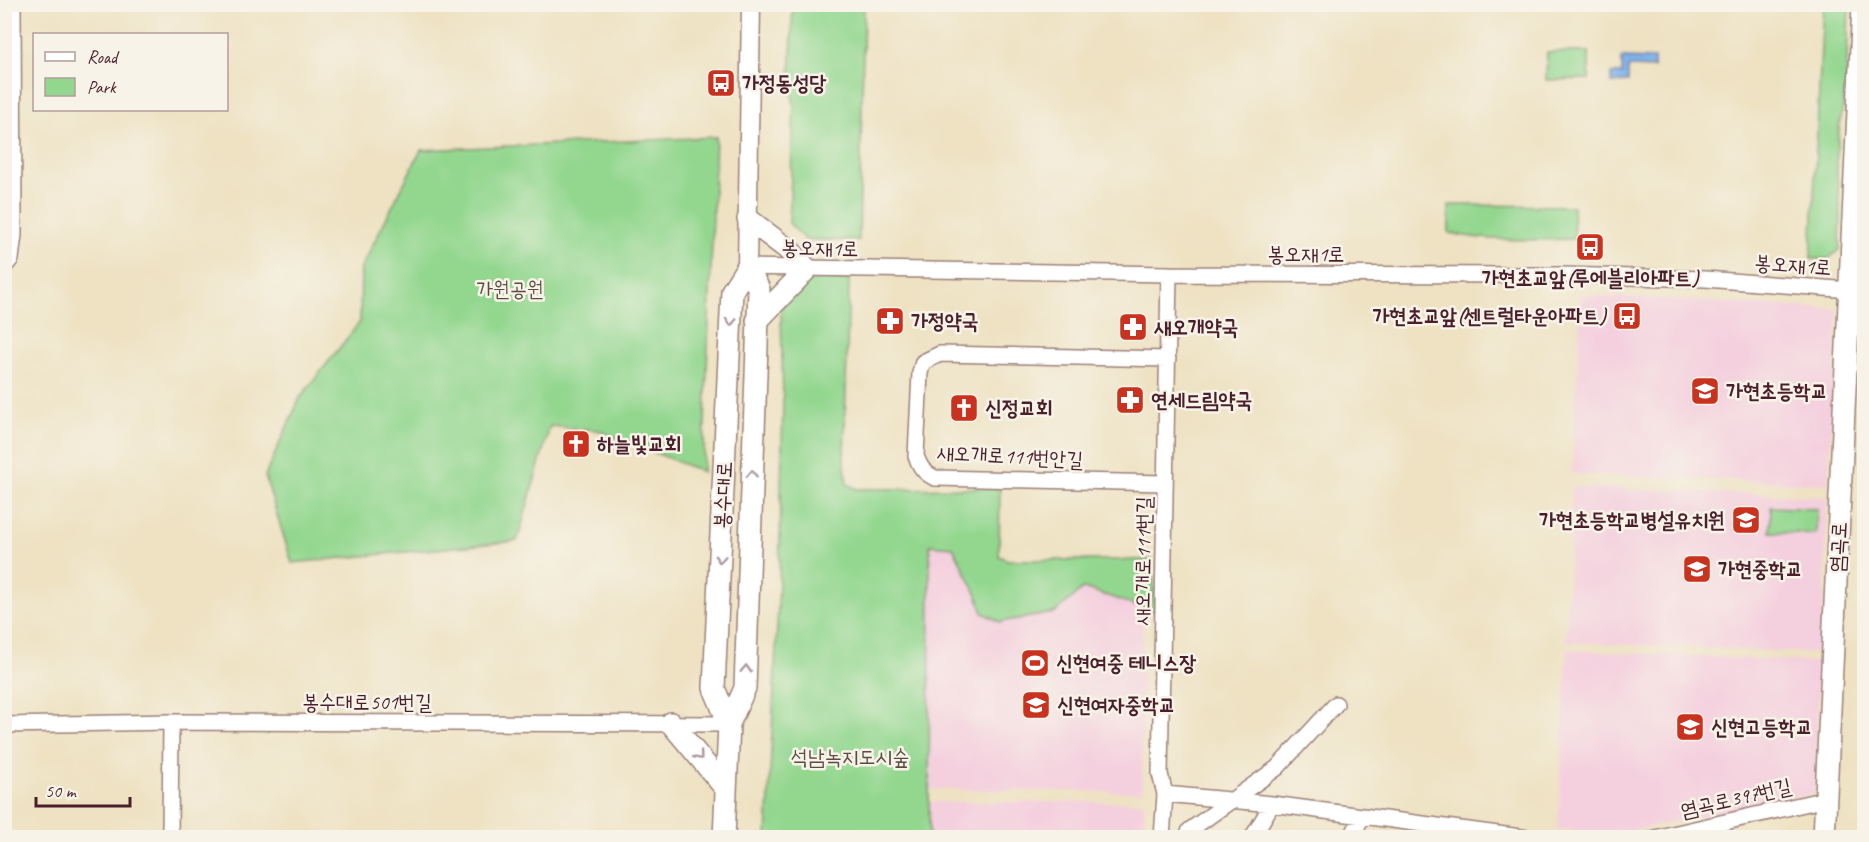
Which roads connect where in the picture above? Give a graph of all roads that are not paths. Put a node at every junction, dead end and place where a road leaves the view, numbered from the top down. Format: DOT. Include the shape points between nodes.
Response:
graph roads {
  1 [pos="13,4"];
  2 [pos="751,4"];
  3 [pos="1863,4"];
  4 [pos="748,219"];
  5 [pos="4,267"];
  6 [pos="747,267"];
  7 [pos="807,269"];
  8 [pos="1169,274"];
  9 [pos="1857,290"];
  10 [pos="757,321"];
  11 [pos="1168,359"];
  12 [pos="1165,483"];
  13 [pos="1336,704"];
  14 [pos="171,722"];
  15 [pos="671,723"];
  16 [pos="729,724"];
  17 [pos="4,725"];
  18 [pos="726,789"];
  19 [pos="1165,794"];
  20 [pos="1826,799"];
  21 [pos="1232,801"];
  22 [pos="1272,804"];
  23 [pos="1362,817"];
  24 [pos="1500,836"];
  25 [pos="170,837"];
  26 [pos="724,837"];
  27 [pos="1162,837"];
  28 [pos="1187,837"];
  29 [pos="1252,837"];
  30 [pos="1351,837"];
  31 [pos="1528,837"];
  32 [pos="1655,837"];
  33 [pos="1824,837"];
  1 -- 5 [label="street" via="14,234 11,259"];
  2 -- 4 [label="street, 봉수대로"];
  3 -- 9 [label="main road, 염곡로"];
  4 -- 6 [label="street, 봉수대로"];
  4 -- 7 [label="main road"];
  6 -- 7 [label="street, 봉오재1로"];
  6 -- 10 [label="main road, 봉수대로" via="759,289"];
  6 -- 16 [label="main road, 봉수대로, one-way" via="732,291 714,688"];
  7 -- 8 [label="street, 봉오재1로"];
  7 -- 10 [label="main road"];
  8 -- 9 [label="street, 봉오재1로" via="1643,277"];
  8 -- 11 [label="street, 새오개로111번길"];
  9 -- 20 [label="main road, 염곡로"];
  16 -- 10 [label="main road, 봉수대로, one-way" via="745,688"];
  11 -- 12 [label="street, 새오개로111번길"];
  11 -- 12 [label="street, 새오개로111번안길" via="933,356 923,362 920,372 916,456 920,468 935,478"];
  12 -- 19 [label="street, 새오개로111번길" via="1160,774"];
  13 -- 21 [label="street" via="1277,768"];
  14 -- 15 [label="street, 봉수대로501번길"];
  14 -- 17 [label="street, 봉수대로501번길"];
  14 -- 25 [label="street"];
  15 -- 16 [label="street, 봉수대로501번길"];
  15 -- 18 [label="main road, one-way"];
  16 -- 18 [label="main road, 봉수대로"];
  18 -- 26 [label="main road, 봉수대로"];
  19 -- 21 [label="street"];
  19 -- 27 [label="street, 새오개로111번길"];
  20 -- 32 [label="street, 염곡로397번길"];
  20 -- 33 [label="main road, 염곡로"];
  21 -- 22 [label="street"];
  21 -- 28 [label="street" via="1190,830"];
  22 -- 23 [label="street"];
  22 -- 29 [label="street"];
  23 -- 24 [label="street"];
  23 -- 30 [label="street"];
  24 -- 31 [label="street"];
}
